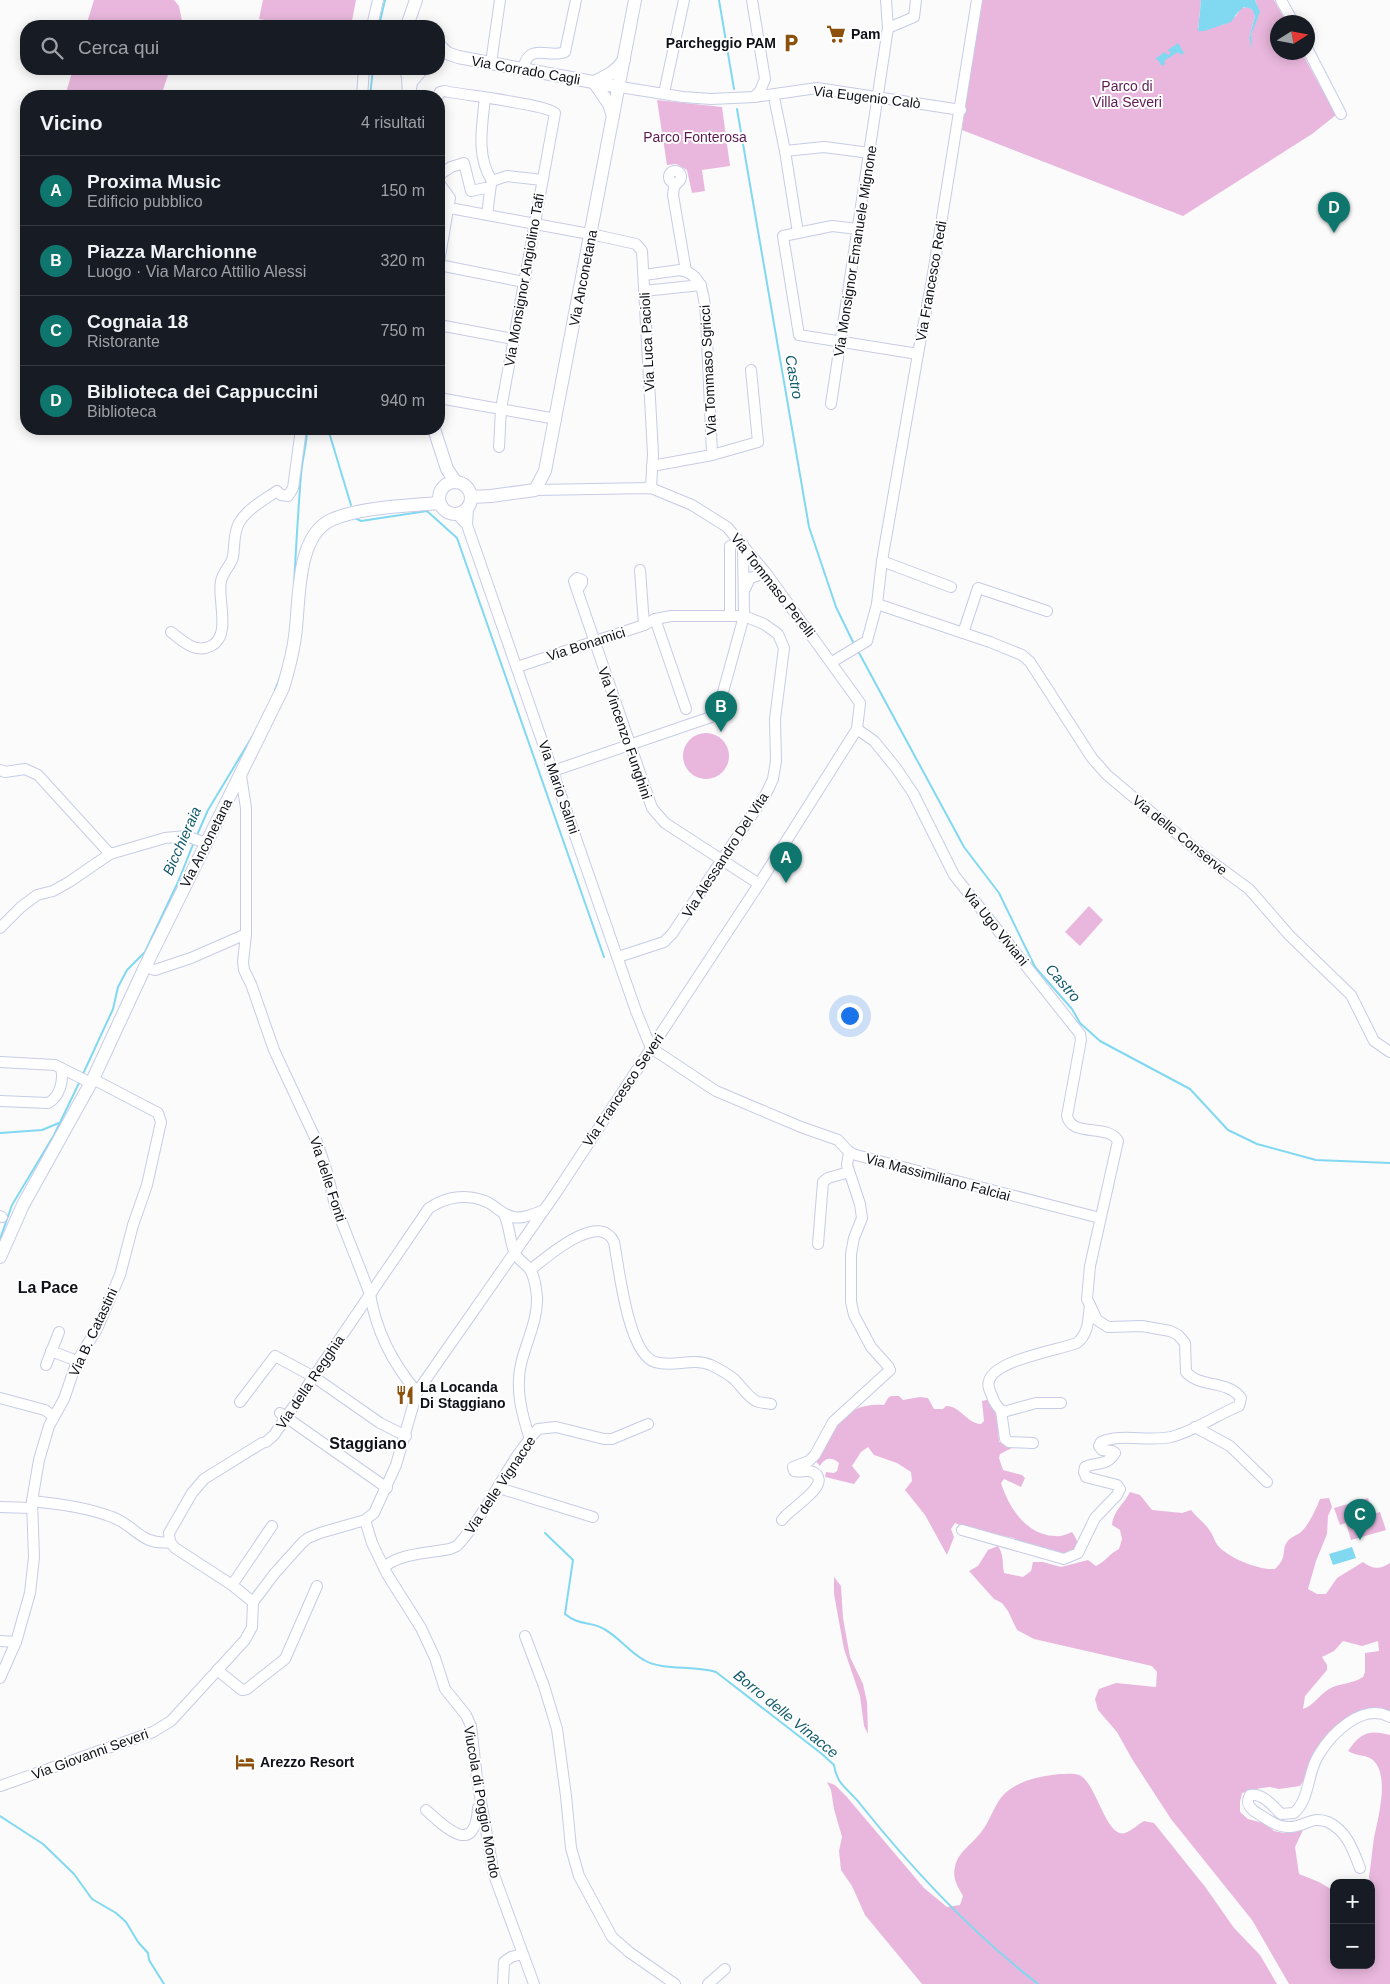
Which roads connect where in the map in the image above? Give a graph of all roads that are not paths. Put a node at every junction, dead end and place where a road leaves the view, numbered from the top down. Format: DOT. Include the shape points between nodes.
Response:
graph roads {
  1 [pos="378,0"];
  2 [pos="500,0"];
  3 [pos="576,0"];
  4 [pos="636,0"];
  5 [pos="684,0"];
  6 [pos="752,0"];
  7 [pos="886,0"];
  8 [pos="916,0"];
  9 [pos="977,0"];
  10 [pos="1281,0"];
  11 [pos="416,2"];
  12 [pos="1289,15"];
  13 [pos="373,20"];
  14 [pos="409,20"];
  15 [pos="418,20"];
  16 [pos="888,28"];
  17 [pos="445,51"];
  18 [pos="458,58"];
  19 [pos="445,59"];
  20 [pos="624,60"];
  21 [pos="1313,60"];
  22 [pos="491,63"];
  23 [pos="523,69"];
  24 [pos="364,75"];
  25 [pos="408,75"];
  26 [pos="417,75"];
  27 [pos="765,79"];
  28 [pos="594,82"];
  29 [pos="620,87"];
  30 [pos="362,90"];
  31 [pos="409,90"];
  32 [pos="410,90"];
  33 [pos="445,91"];
  34 [pos="664,93"];
  35 [pos="777,96"];
  36 [pos="754,97"];
  37 [pos="878,97"];
  38 [pos="484,98"];
  39 [pos="960,110"];
  40 [pos="1341,114"];
  41 [pos="614,118"];
  42 [pos="785,150"];
  43 [pos="870,153"];
  44 [pos="445,171"];
  45 [pos="542,180"];
  46 [pos="674,181"];
  47 [pos="491,186"];
  48 [pos="445,189"];
  49 [pos="445,205"];
  50 [pos="445,207"];
  51 [pos="487,215"];
  52 [pos="534,224"];
  53 [pos="858,229"];
  54 [pos="798,232"];
  55 [pos="592,234"];
  56 [pos="445,265"];
  57 [pos="686,271"];
  58 [pos="644,275"];
  59 [pos="524,282"];
  60 [pos="701,285"];
  61 [pos="644,291"];
  62 [pos="445,326"];
  63 [pos="513,339"];
  64 [pos="841,343"];
  65 [pos="918,354"];
  66 [pos="751,370"];
  67 [pos="445,399"];
  68 [pos="831,404"];
  69 [pos="501,409"];
  70 [pos="556,419"];
  71 [pos="300,435"];
  72 [pos="436,435"];
  73 [pos="499,447"];
  74 [pos="712,455"];
  75 [pos="652,466"];
  76 [pos="451,482"];
  77 [pos="651,488"];
  78 [pos="535,490"];
  79 [pos="439,503"];
  80 [pos="465,506"];
  81 [pos="743,544"];
  82 [pos="730,546"];
  83 [pos="757,561"];
  84 [pos="882,561"];
  85 [pos="744,568"];
  86 [pos="640,570"];
  87 [pos="766,573"];
  88 [pos="754,576"];
  89 [pos="951,587"];
  90 [pos="577,590"];
  91 [pos="745,590"];
  92 [pos="877,604"];
  93 [pos="1047,611"];
  94 [pos="730,615"];
  95 [pos="744,616"];
  96 [pos="655,619"];
  97 [pos="644,625"];
  98 [pos="171,632"];
  99 [pos="963,633"];
  100 [pos="594,641"];
  101 [pos="832,662"];
  102 [pos="517,667"];
  103 [pos="686,709"];
  104 [pos="857,729"];
  105 [pos="629,745"];
  106 [pos="0,770"];
  107 [pos="554,771"];
  108 [pos="241,776"];
  109 [pos="203,842"];
  110 [pos="110,854"];
  111 [pos="722,860"];
  112 [pos="759,884"];
  113 [pos="0,928"];
  114 [pos="246,934"];
  115 [pos="618,957"];
  116 [pos="145,967"];
  117 [pos="652,1048"];
  118 [pos="1390,1052"];
  119 [pos="0,1062"];
  120 [pos="61,1068"];
  121 [pos="87,1080"];
  122 [pos="0,1101"];
  123 [pos="849,1152"];
  124 [pos="849,1172"];
  125 [pos="544,1210"];
  126 [pos="1100,1218"];
  127 [pos="512,1221"];
  128 [pos="528,1233"];
  129 [pos="818,1244"];
  130 [pos="514,1252"];
  131 [pos="0,1257"];
  132 [pos="530,1270"];
  133 [pos="370,1294"];
  134 [pos="1090,1306"];
  135 [pos="58,1332"];
  136 [pos="51,1351"];
  137 [pos="77,1361"];
  138 [pos="46,1365"];
  139 [pos="314,1377"];
  140 [pos="417,1392"];
  141 [pos="0,1398"];
  142 [pos="240,1402"];
  143 [pos="1061,1403"];
  144 [pos="771,1404"];
  145 [pos="1001,1411"];
  146 [pos="53,1416"];
  147 [pos="283,1416"];
  148 [pos="648,1424"];
  149 [pos="1195,1428"];
  150 [pos="406,1436"];
  151 [pos="530,1439"];
  152 [pos="1033,1443"];
  153 [pos="1267,1482"];
  154 [pos="386,1488"];
  155 [pos="499,1488"];
  156 [pos="32,1505"];
  157 [pos="0,1507"];
  158 [pos="593,1517"];
  159 [pos="365,1520"];
  160 [pos="782,1520"];
  161 [pos="272,1526"];
  162 [pos="962,1530"];
  163 [pos="170,1542"];
  164 [pos="384,1567"];
  165 [pos="232,1585"];
  166 [pos="317,1586"];
  167 [pos="253,1602"];
  168 [pos="525,1636"];
  169 [pos="0,1641"];
  170 [pos="16,1642"];
  171 [pos="217,1670"];
  172 [pos="0,1678"];
  173 [pos="1390,1717"];
  174 [pos="478,1784"];
  175 [pos="0,1786"];
  176 [pos="426,1810"];
  177 [pos="470,1834"];
  178 [pos="473,1845"];
  179 [pos="1360,1868"];
  180 [pos="522,1954"];
  181 [pos="725,1969"];
  182 [pos="503,1983"];
  183 [pos="534,1984"];
  184 [pos="675,1984"];
  185 [pos="708,1984"];
  1 -- 13 [label="street"];
  2 -- 22 [label="street"];
  3 -- 23 [label="street" via="565,52 533,54 527,58"];
  4 -- 20 [label="main road, Via Anconetana"];
  5 -- 34 [label="street"];
  6 -- 27 [label="street"];
  7 -- 16 [label="street, Via Monsignor Emanuele Mignone"];
  8 -- 16 [label="street" via="914,17"];
  9 -- 39 [label="street, Via Francesco Redi"];
  10 -- 12 [label="street"];
  11 -- 14 [label="main road"];
  11 -- 15 [label="main road"];
  16 -- 37 [label="street, Via Monsignor Emanuele Mignone"];
  17 -- 18 [label="main road"];
  18 -- 19 [label="main road"];
  18 -- 22 [label="main road, Via Corrado Cagli"];
  20 -- 28 [label="main road, Via Corrado Cagli" via="618,69"];
  20 -- 29 [label="main road, Via Anconetana"];
  21 -- 40 [label="street"];
  22 -- 23 [label="main road, Via Corrado Cagli"];
  23 -- 28 [label="main road, Via Corrado Cagli"];
  24 -- 30 [label="street"];
  25 -- 31 [label="main road"];
  26 -- 32 [label="main road"];
  27 -- 35 [label="street"];
  27 -- 36 [label="street"];
  28 -- 29 [label="main road, Via Corrado Cagli"];
  28 -- 41 [label="main road, Via Corrado Cagli"];
  29 -- 34 [label="street, Via Eugenio Calò"];
  29 -- 41 [label="main road, Via Anconetana"];
  33 -- 38 [label="street"];
  34 -- 36 [label="street, Via Eugenio Calò" via="711,99"];
  35 -- 36 [label="street, Via Eugenio Calò"];
  35 -- 37 [label="street, Via Eugenio Calò" via="817,88"];
  35 -- 42 [label="street"];
  37 -- 39 [label="street, Via Eugenio Calò"];
  37 -- 43 [label="street, Via Monsignor Emanuele Mignone"];
  38 -- 45 [label="street, Via Monsignor Angiolino Tafi" via="552,110"];
  38 -- 47 [label="street" via="482,154"];
  39 -- 65 [label="street, Via Francesco Redi"];
  41 -- 55 [label="main road, Via Anconetana"];
  42 -- 43 [label="street" via="824,147"];
  42 -- 54 [label="street"];
  43 -- 53 [label="street, Via Monsignor Emanuele Mignone"];
  44 -- 47 [label="street" via="464,163 471,191"];
  45 -- 47 [label="street" via="506,176"];
  45 -- 52 [label="street, Via Monsignor Angiolino Tafi"];
  46 -- 57 [label="street" via="673,195"];
  47 -- 51 [label="street"];
  48 -- 49 [label="street" via="450,195"];
  50 -- 51 [label="street, Via Luca Pacioli"];
  51 -- 52 [label="street, Via Luca Pacioli"];
  52 -- 55 [label="street, Via Luca Pacioli"];
  52 -- 59 [label="street, Via Monsignor Angiolino Tafi"];
  53 -- 54 [label="street" via="832,226"];
  53 -- 64 [label="street, Via Monsignor Emanuele Mignone"];
  54 -- 64 [label="street" via="783,236 799,335"];
  55 -- 58 [label="street, Via Luca Pacioli" via="636,244 642,251"];
  55 -- 70 [label="main road, Via Anconetana"];
  56 -- 59 [label="street"];
  57 -- 58 [label="street"];
  57 -- 60 [label="street, Via Tommaso Sgricci" via="693,274"];
  58 -- 61 [label="street, Via Luca Pacioli"];
  59 -- 63 [label="street, Via Monsignor Angiolino Tafi"];
  60 -- 61 [label="street, Via Tommaso Sgricci"];
  60 -- 74 [label="street, Via Tommaso Sgricci" via="706,317"];
  61 -- 75 [label="street, Via Luca Pacioli"];
  62 -- 63 [label="street"];
  63 -- 69 [label="street, Via Monsignor Angiolino Tafi"];
  64 -- 65 [label="street"];
  64 -- 68 [label="street, Via Monsignor Emanuele Mignone"];
  65 -- 84 [label="street, Via Francesco Redi"];
  66 -- 74 [label="street" via="758,442"];
  67 -- 69 [label="street"];
  69 -- 70 [label="street"];
  69 -- 73 [label="street, Via Monsignor Angiolino Tafi"];
  70 -- 78 [label="main road, Via Anconetana" via="546,471"];
  71 -- 98 [label="street" via="293,488 288,496 277,491 248,512 239,523 234,536 233,558 221,580 221,636 215,644 199,650"];
  72 -- 76 [label="main road"];
  74 -- 75 [label="street"];
  75 -- 77 [label="street, Via Luca Pacioli"];
  76 -- 79 [label="main road" via="440,492"];
  76 -- 80 [label="main road" via="459,482 468,488"];
  77 -- 78 [label="street, Via Tommaso Perelli"];
  77 -- 81 [label="street, Via Tommaso Perelli" via="692,505 727,527"];
  78 -- 80 [label="main road"];
  79 -- 80 [label="main road" via="448,513"];
  79 -- 108 [label="main road, Via Anconetana" via="352,512 319,528 303,563 291,662 283,688"];
  80 -- 102 [label="street, Via Mario Salmi" via="467,525"];
  81 -- 83 [label="street, Via Tommaso Perelli"];
  81 -- 85 [label="street"];
  82 -- 94 [label="street"];
  83 -- 85 [label="street"];
  83 -- 87 [label="street, Via Tommaso Perelli"];
  83 -- 88 [label="street"];
  84 -- 89 [label="street"];
  84 -- 92 [label="street, Via Francesco Redi"];
  85 -- 91 [label="street"];
  86 -- 97 [label="street"];
  87 -- 88 [label="street"];
  87 -- 101 [label="street, Via Tommaso Perelli"];
  88 -- 91 [label="street"];
  90 -- 100 [label="street, Via Vincenzo Funghini"];
  91 -- 95 [label="street"];
  92 -- 99 [label="street, Via delle Conserve"];
  92 -- 101 [label="street, Via Francesco Redi" via="867,641"];
  93 -- 99 [label="street" via="978,588"];
  94 -- 95 [label="street, Via Bonamici"];
  94 -- 96 [label="street, Via Bonamici"];
  95 -- 105 [label="street" via="718,710 711,717"];
  95 -- 111 [label="street, Via Alessandro Del Vita" via="778,634 784,648 776,712 776,761 766,794"];
  96 -- 97 [label="street, Via Bonamici"];
  96 -- 103 [label="street"];
  97 -- 100 [label="street, Via Bonamici"];
  99 -- 118 [label="street, Via delle Conserve" via="1022,655 1030,662 1092,758 1107,775 1200,853 1249,889 1289,935 1351,995 1374,1041"];
  100 -- 102 [label="street, Via Bonamici"];
  100 -- 105 [label="street, Via Vincenzo Funghini"];
  101 -- 104 [label="street, Via Francesco Severi" via="860,703"];
  102 -- 107 [label="street, Via Mario Salmi"];
  104 -- 112 [label="street, Via Francesco Severi"];
  104 -- 126 [label="street, Via Ugo Viviani" via="874,741 896,768 913,793 954,875 1080,1034 1068,1122 1075,1127 1109,1132 1118,1141"];
  105 -- 107 [label="street"];
  105 -- 111 [label="street, Via Vincenzo Funghini" via="655,814"];
  106 -- 110 [label="street" via="26,769 38,775"];
  107 -- 115 [label="street, Via Mario Salmi"];
  108 -- 109 [label="main road, Via Anconetana"];
  108 -- 114 [label="street, Via delle Fonti" via="246,808"];
  109 -- 110 [label="street" via="188,836 165,838"];
  109 -- 116 [label="main road, Via Anconetana"];
  110 -- 113 [label="street" via="69,882 26,903"];
  111 -- 112 [label="street, Via Vincenzo Funghini"];
  111 -- 115 [label="street, Via Alessandro Del Vita" via="664,942"];
  112 -- 117 [label="street, Via Francesco Severi"];
  114 -- 116 [label="street" via="155,970"];
  114 -- 133 [label="street, Via delle Fonti" via="244,970 274,1050 317,1142 334,1205"];
  115 -- 117 [label="street, Via Mario Salmi"];
  116 -- 121 [label="main road, Via Anconetana"];
  117 -- 123 [label="street, Via Massimiliano Falciai" via="716,1091 838,1140"];
  117 -- 125 [label="street, Via Francesco Severi"];
  119 -- 120 [label="street, Via B. Catastini" via="54,1064"];
  120 -- 121 [label="street, Via B. Catastini"];
  120 -- 122 [label="street" via="63,1081 52,1101"];
  121 -- 131 [label="main road, Via Anconetana"];
  121 -- 137 [label="street, Via B. Catastini" via="158,1113 161,1122 120,1274 97,1329"];
  123 -- 124 [label="street"];
  123 -- 126 [label="street, Via Massimiliano Falciai"];
  124 -- 129 [label="street" via="823,1182"];
  124 -- 160 [label="street" via="862,1218 851,1254 851,1302 854,1315 871,1347 890,1370 833,1422 815,1455 794,1467 796,1472 814,1473 819,1483 812,1494 785,1514"];
  125 -- 127 [label="street, Via della Regghia"];
  125 -- 128 [label="street, Via Francesco Severi"];
  126 -- 134 [label="street" via="1090,1266 1087,1298"];
  127 -- 128 [label="street, Via della Regghia" via="515,1230"];
  127 -- 130 [label="street"];
  127 -- 133 [label="street, Via della Regghia" via="489,1203 470,1197 439,1201 421,1217"];
  128 -- 130 [label="street, Via Francesco Severi"];
  130 -- 132 [label="street"];
  130 -- 140 [label="street, Via Francesco Severi"];
  132 -- 144 [label="street" via="570,1239 584,1234 606,1233 614,1242 631,1330 642,1352 651,1361 662,1364 704,1362 733,1378 756,1401"];
  132 -- 151 [label="street" via="536,1285 537,1305 519,1380 521,1410"];
  133 -- 139 [label="street, Via della Regghia"];
  133 -- 140 [label="street, Via delle Fonti" via="388,1351"];
  134 -- 145 [label="street" via="1087,1328 1077,1343 1036,1354 993,1373 988,1385 994,1403"];
  134 -- 149 [label="street" via="1098,1320 1108,1327 1142,1326 1174,1333 1185,1343 1188,1375 1236,1391 1241,1398 1240,1406"];
  135 -- 136 [label="street"];
  136 -- 137 [label="street"];
  136 -- 138 [label="street"];
  137 -- 146 [label="street, Via B. Catastini" via="64,1399"];
  139 -- 142 [label="street" via="276,1356"];
  139 -- 147 [label="street, Via della Regghia"];
  139 -- 150 [label="street" via="380,1423"];
  140 -- 150 [label="street, Via Francesco Severi"];
  141 -- 146 [label="street" via="45,1410"];
  143 -- 145 [label="street" via="1036,1403"];
  145 -- 152 [label="street" via="1004,1439"];
  146 -- 156 [label="street, Via B. Catastini" via="39,1460"];
  147 -- 154 [label="street"];
  147 -- 163 [label="street, Via della Regghia" via="266,1442 204,1479 172,1526"];
  148 -- 151 [label="street, Via delle Vignacce" via="612,1439 556,1427 538,1429"];
  149 -- 153 [label="street" via="1230,1446"];
  149 -- 162 [label="street" via="1148,1440 1111,1438 1101,1442 1102,1450 1115,1453 1112,1460 1085,1468 1086,1477 1117,1485 1120,1489 1096,1518 1078,1553 1064,1559"];
  150 -- 154 [label="street, Via Francesco Severi"];
  151 -- 155 [label="street, Via delle Vignacce"];
  154 -- 159 [label="street, Via Francesco Severi" via="374,1513"];
  155 -- 158 [label="street"];
  155 -- 164 [label="street, Via delle Vignacce" via="457,1546 400,1558"];
  156 -- 157 [label="street"];
  156 -- 163 [label="street" via="62,1505 112,1517 150,1542"];
  156 -- 170 [label="street, Via B. Catastini" via="32,1580"];
  159 -- 164 [label="street, Viucola di Poggio Mondo"];
  159 -- 167 [label="street" via="308,1538"];
  161 -- 165 [label="street"];
  163 -- 165 [label="street"];
  164 -- 174 [label="street, Viucola di Poggio Mondo" via="421,1628 445,1689 471,1726"];
  165 -- 167 [label="street"];
  166 -- 171 [label="street" via="285,1659 242,1690"];
  167 -- 171 [label="street, Via Giovanni Severi" via="252,1627 246,1640"];
  168 -- 184 [label="street" via="557,1730 571,1848 579,1876 612,1937"];
  169 -- 170 [label="street"];
  170 -- 172 [label="street, Via B. Catastini"];
  171 -- 175 [label="street, Via Giovanni Severi" via="171,1720 153,1732"];
  173 -- 179 [label="street" via="1380,1713 1362,1716 1342,1726 1318,1756 1304,1800 1294,1813 1282,1814 1258,1795 1248,1798 1250,1808 1284,1827 1291,1828 1315,1819 1338,1828 1350,1842"];
  174 -- 177 [label="street" via="477,1820"];
  174 -- 180 [label="street, Viucola di Poggio Mondo" via="494,1875"];
  176 -- 177 [label="street" via="455,1833"];
  177 -- 178 [label="street"];
  180 -- 182 [label="street" via="504,1962"];
  180 -- 183 [label="street, Viucola di Poggio Mondo"];
  181 -- 185 [label="street"];
}
